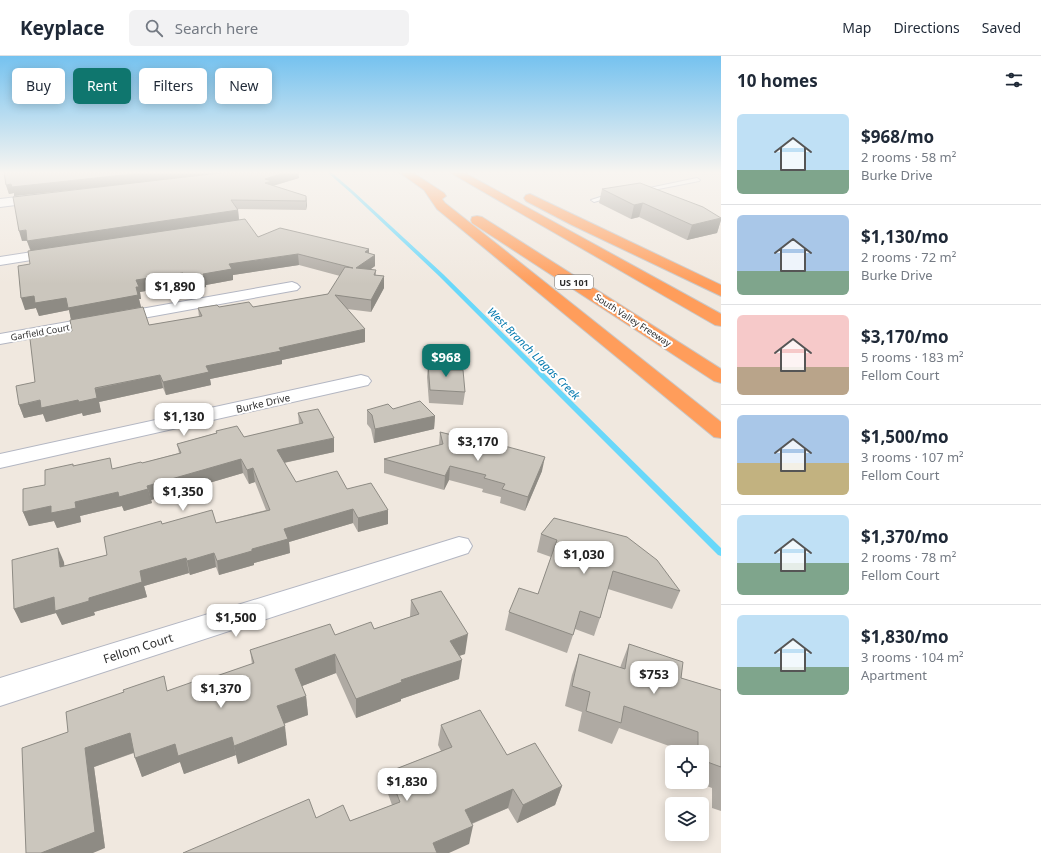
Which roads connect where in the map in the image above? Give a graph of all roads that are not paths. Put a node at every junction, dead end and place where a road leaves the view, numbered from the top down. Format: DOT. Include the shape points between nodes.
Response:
graph roads {
  1 [pos="445,209"];
  2 [pos="461,209"];
  3 [pos="521,209"];
  4 [pos="552,209"];
  5 [pos="70,250"];
  6 [pos="0,261"];
  7 [pos="292,287"];
  8 [pos="721,291"];
  9 [pos="721,321"];
  10 [pos="0,338"];
  11 [pos="721,377"];
  12 [pos="361,381"];
  13 [pos="721,432"];
  14 [pos="0,461"];
  15 [pos="459,546"];
  16 [pos="0,692"];
  1 -- 13 [label="highway"];
  2 -- 11 [label="highway, South Valley Freeway / US 101"];
  3 -- 9 [label="highway"];
  4 -- 8 [label="highway"];
  5 -- 6 [label="street"];
  7 -- 10 [label="street, Garfield Court"];
  12 -- 14 [label="street, Burke Drive"];
  15 -- 16 [label="street, Fellom Court"];
}
